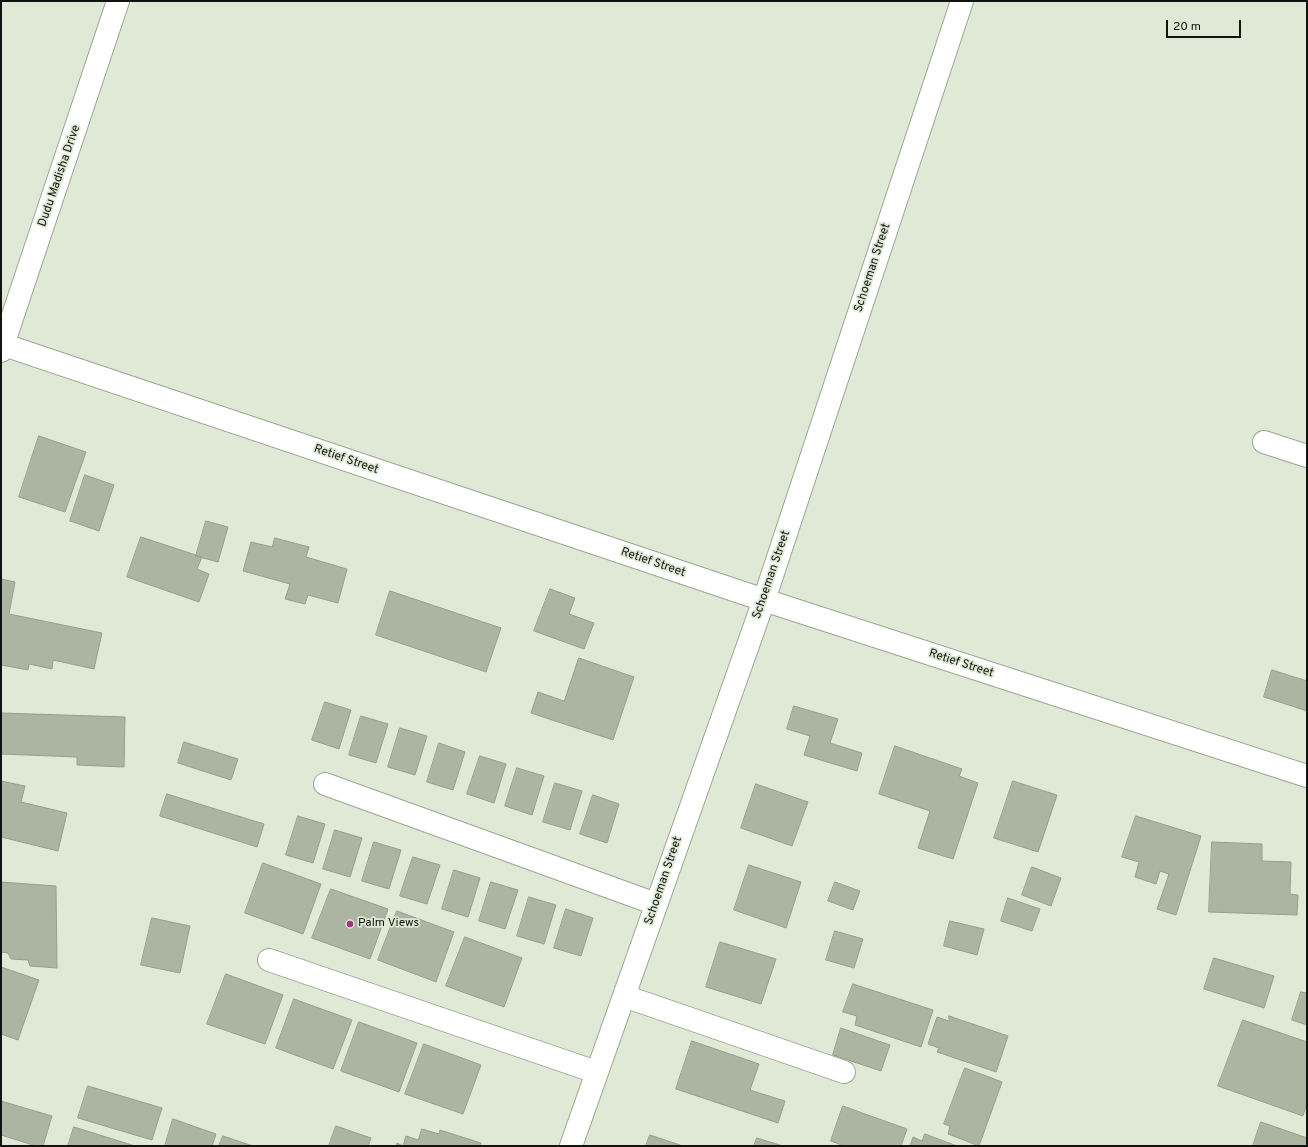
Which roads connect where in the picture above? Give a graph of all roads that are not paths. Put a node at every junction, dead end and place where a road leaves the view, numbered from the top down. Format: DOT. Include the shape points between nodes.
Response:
graph roads {
  1 [pos="118,1"];
  2 [pos="962,1"];
  3 [pos="2,347"];
  4 [pos="1264,442"];
  5 [pos="1307,456"];
  6 [pos="764,600"];
  7 [pos="1307,776"];
  8 [pos="325,784"];
  9 [pos="656,904"];
  10 [pos="269,960"];
  11 [pos="624,996"];
  12 [pos="596,1072"];
  13 [pos="844,1072"];
  14 [pos="571,1146"];
  1 -- 3 [label="street, Dudu Madisha Drive"];
  2 -- 6 [label="street, Schoeman Street"];
  3 -- 6 [label="street, Retief Street"];
  4 -- 5 [label="street"];
  6 -- 7 [label="street, Retief Street"];
  6 -- 9 [label="street, Schoeman Street"];
  8 -- 9 [label="street"];
  9 -- 11 [label="street, Schoeman Street"];
  10 -- 12 [label="street"];
  11 -- 12 [label="street, Schoeman Street"];
  11 -- 13 [label="street"];
  12 -- 14 [label="street, Schoeman Street"];
}
